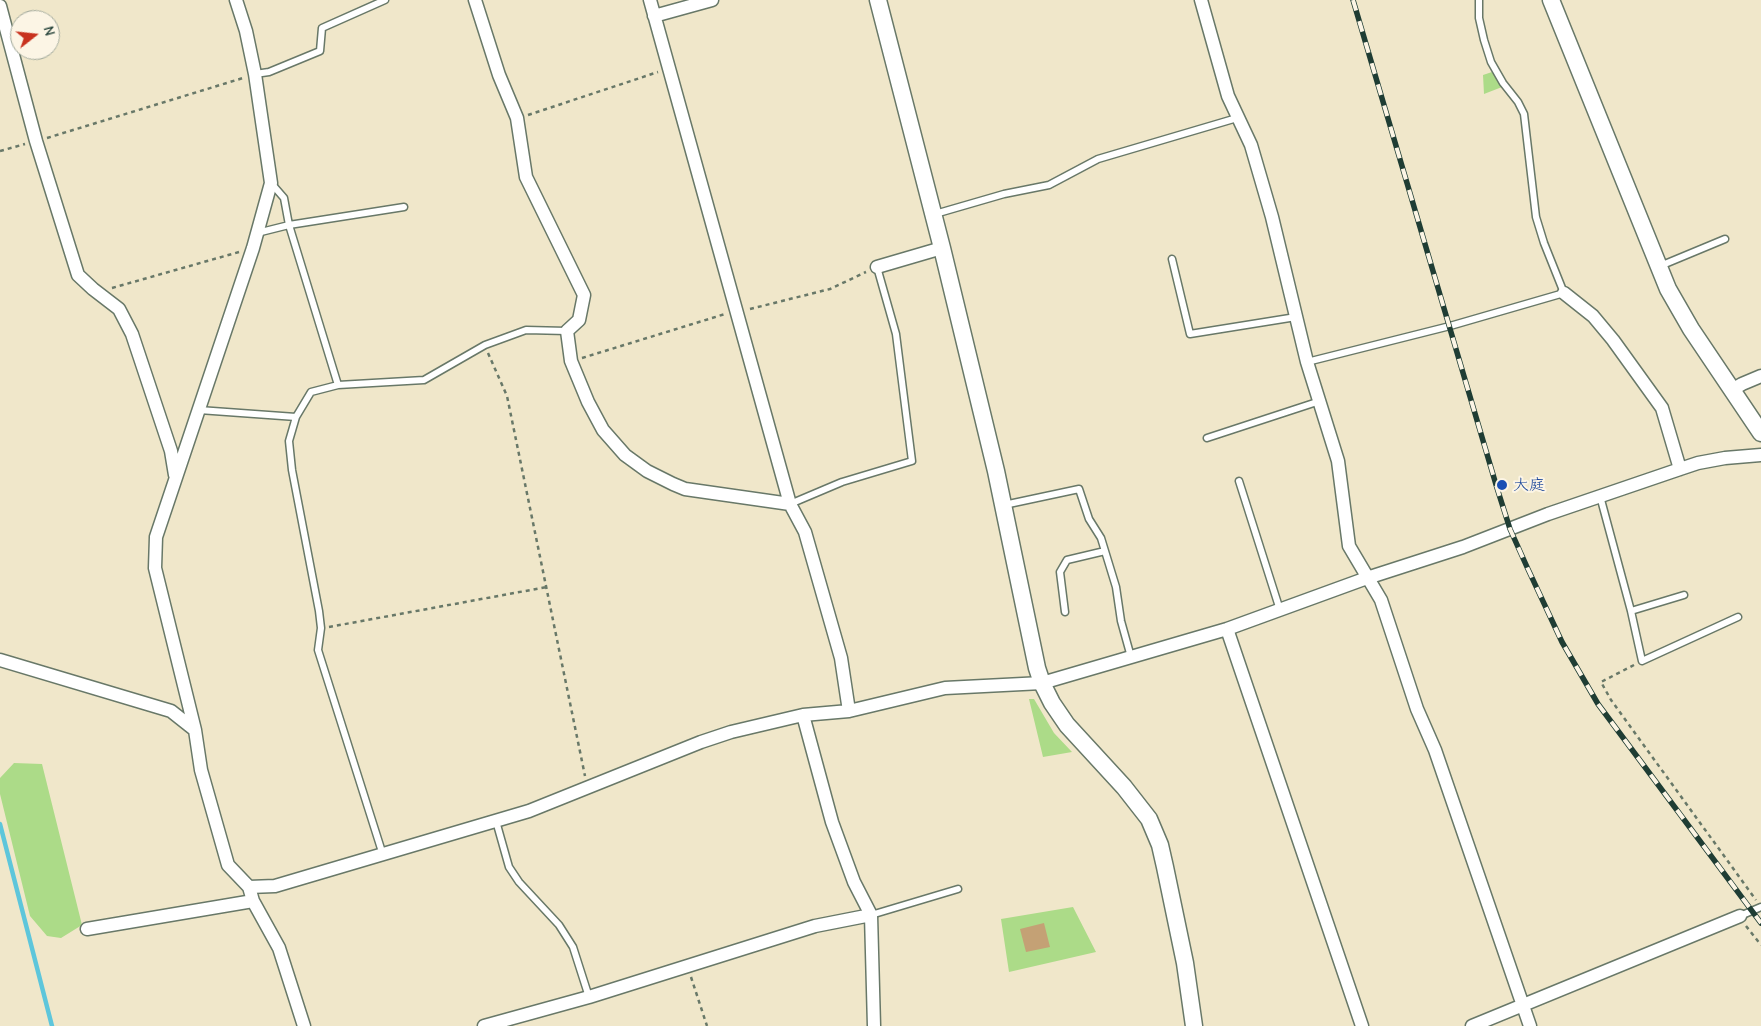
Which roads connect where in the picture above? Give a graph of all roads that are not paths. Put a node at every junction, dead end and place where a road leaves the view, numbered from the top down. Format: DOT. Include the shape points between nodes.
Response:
graph roads {
  1 [pos="236,0"];
  2 [pos="385,0"];
  3 [pos="475,0"];
  4 [pos="650,0"];
  5 [pos="712,0"];
  6 [pos="878,0"];
  7 [pos="1201,0"];
  8 [pos="1479,0"];
  9 [pos="1551,0"];
  10 [pos="0,6"];
  11 [pos="654,16"];
  12 [pos="255,74"];
  13 [pos="1237,118"];
  14 [pos="271,183"];
  15 [pos="404,207"];
  16 [pos="933,215"];
  17 [pos="288,225"];
  18 [pos="257,233"];
  19 [pos="1725,238"];
  20 [pos="942,248"];
  21 [pos="1172,259"];
  22 [pos="876,267"];
  23 [pos="1659,267"];
  24 [pos="1564,294"];
  25 [pos="1296,318"];
  26 [pos="567,331"];
  27 [pos="1307,362"];
  28 [pos="1761,376"];
  29 [pos="338,385"];
  30 [pos="1732,390"];
  31 [pos="1320,401"];
  32 [pos="200,410"];
  33 [pos="296,417"];
  34 [pos="1761,433"];
  35 [pos="1207,438"];
  36 [pos="1761,455"];
  37 [pos="1680,468"];
  38 [pos="175,478"];
  39 [pos="1239,481"];
  40 [pos="1600,496"];
  41 [pos="790,504"];
  42 [pos="1003,505"];
  43 [pos="1105,551"];
  44 [pos="1367,578"];
  45 [pos="1684,595"];
  46 [pos="1280,610"];
  47 [pos="1631,611"];
  48 [pos="1066,612"];
  49 [pos="1738,617"];
  50 [pos="1227,629"];
  51 [pos="1131,657"];
  52 [pos="0,660"];
  53 [pos="1042,683"];
  54 [pos="848,711"];
  55 [pos="803,715"];
  56 [pos="195,730"];
  57 [pos="496,821"];
  58 [pos="383,855"];
  59 [pos="249,887"];
  60 [pos="958,889"];
  61 [pos="253,901"];
  62 [pos="1761,907"];
  63 [pos="871,915"];
  64 [pos="1740,916"];
  65 [pos="87,930"];
  66 [pos="590,997"];
  67 [pos="1522,1004"];
  68 [pos="304,1026"];
  69 [pos="484,1026"];
  70 [pos="874,1026"];
  71 [pos="1194,1026"];
  72 [pos="1362,1026"];
  73 [pos="1472,1026"];
  74 [pos="1530,1026"];
  1 -- 12 [label="street"];
  2 -- 12 [label="lane" via="322,28 320,51 269,72"];
  3 -- 26 [label="street" via="499,75 517,118 526,177 584,294 579,320"];
  4 -- 11 [label="street"];
  5 -- 11 [label="street"];
  6 -- 16 [label="street"];
  7 -- 13 [label="street"];
  8 -- 24 [label="lane" via="1478,18 1491,62 1524,114 1536,217"];
  9 -- 23 [label="street"];
  10 -- 38 [label="street" via="36,141 78,275 119,309 132,334 171,451"];
  11 -- 41 [label="street"];
  12 -- 14 [label="street"];
  13 -- 16 [label="lane" via="1098,159 1049,185 1004,194"];
  13 -- 25 [label="street" via="1251,145"];
  14 -- 17 [label="lane" via="284,198"];
  14 -- 18 [label="street"];
  15 -- 17 [label="lane"];
  16 -- 20 [label="street"];
  17 -- 18 [label="lane"];
  17 -- 29 [label="lane"];
  18 -- 32 [label="street"];
  19 -- 23 [label="lane"];
  20 -- 22 [label="street"];
  20 -- 42 [label="street"];
  21 -- 25 [label="lane" via="1190,334"];
  22 -- 41 [label="lane" via="896,334 912,461 842,482"];
  23 -- 30 [label="street" via="1691,329"];
  24 -- 27 [label="lane"];
  24 -- 37 [label="street" via="1593,316 1662,408"];
  25 -- 27 [label="street"];
  26 -- 29 [label="lane" via="526,330 485,345 424,380"];
  26 -- 41 [label="street" via="571,361 588,402 603,430 625,455 647,472 685,489"];
  27 -- 31 [label="street"];
  28 -- 30 [label="street"];
  29 -- 33 [label="lane" via="311,392"];
  30 -- 34 [label="street"];
  31 -- 35 [label="lane"];
  31 -- 44 [label="street" via="1338,461 1349,546"];
  32 -- 33 [label="lane"];
  32 -- 38 [label="street"];
  33 -- 58 [label="lane" via="289,441 319,611 318,650"];
  36 -- 37 [label="street" via="1725,458"];
  37 -- 40 [label="street"];
  38 -- 56 [label="street" via="156,538 155,568"];
  39 -- 46 [label="lane"];
  40 -- 44 [label="street" via="1463,547"];
  40 -- 47 [label="lane"];
  41 -- 54 [label="street" via="805,532 841,658"];
  42 -- 43 [label="lane" via="1079,489"];
  42 -- 53 [label="street"];
  43 -- 48 [label="lane" via="1067,560 1060,572"];
  43 -- 51 [label="lane"];
  44 -- 46 [label="street"];
  44 -- 67 [label="street" via="1381,600"];
  45 -- 47 [label="lane"];
  46 -- 50 [label="street"];
  47 -- 49 [label="lane" via="1642,661"];
  50 -- 51 [label="street"];
  50 -- 72 [label="street"];
  51 -- 53 [label="street"];
  52 -- 56 [label="street" via="171,711"];
  53 -- 54 [label="street" via="945,688"];
  53 -- 71 [label="street" via="1067,725 1149,819 1165,867"];
  54 -- 55 [label="street"];
  55 -- 57 [label="street" via="701,742 529,811"];
  55 -- 63 [label="street" via="832,822 854,882"];
  56 -- 59 [label="street" via="201,770 228,865"];
  57 -- 58 [label="street"];
  57 -- 66 [label="lane" via="509,867 559,925 573,947"];
  58 -- 59 [label="street" via="274,886"];
  59 -- 61 [label="street"];
  60 -- 63 [label="lane"];
  61 -- 65 [label="street"];
  61 -- 68 [label="street" via="279,948"];
  62 -- 64 [label="lane"];
  63 -- 66 [label="street" via="815,926"];
  63 -- 70 [label="street"];
  64 -- 67 [label="street"];
  66 -- 69 [label="street"];
  67 -- 73 [label="street"];
  67 -- 74 [label="street"];
}
